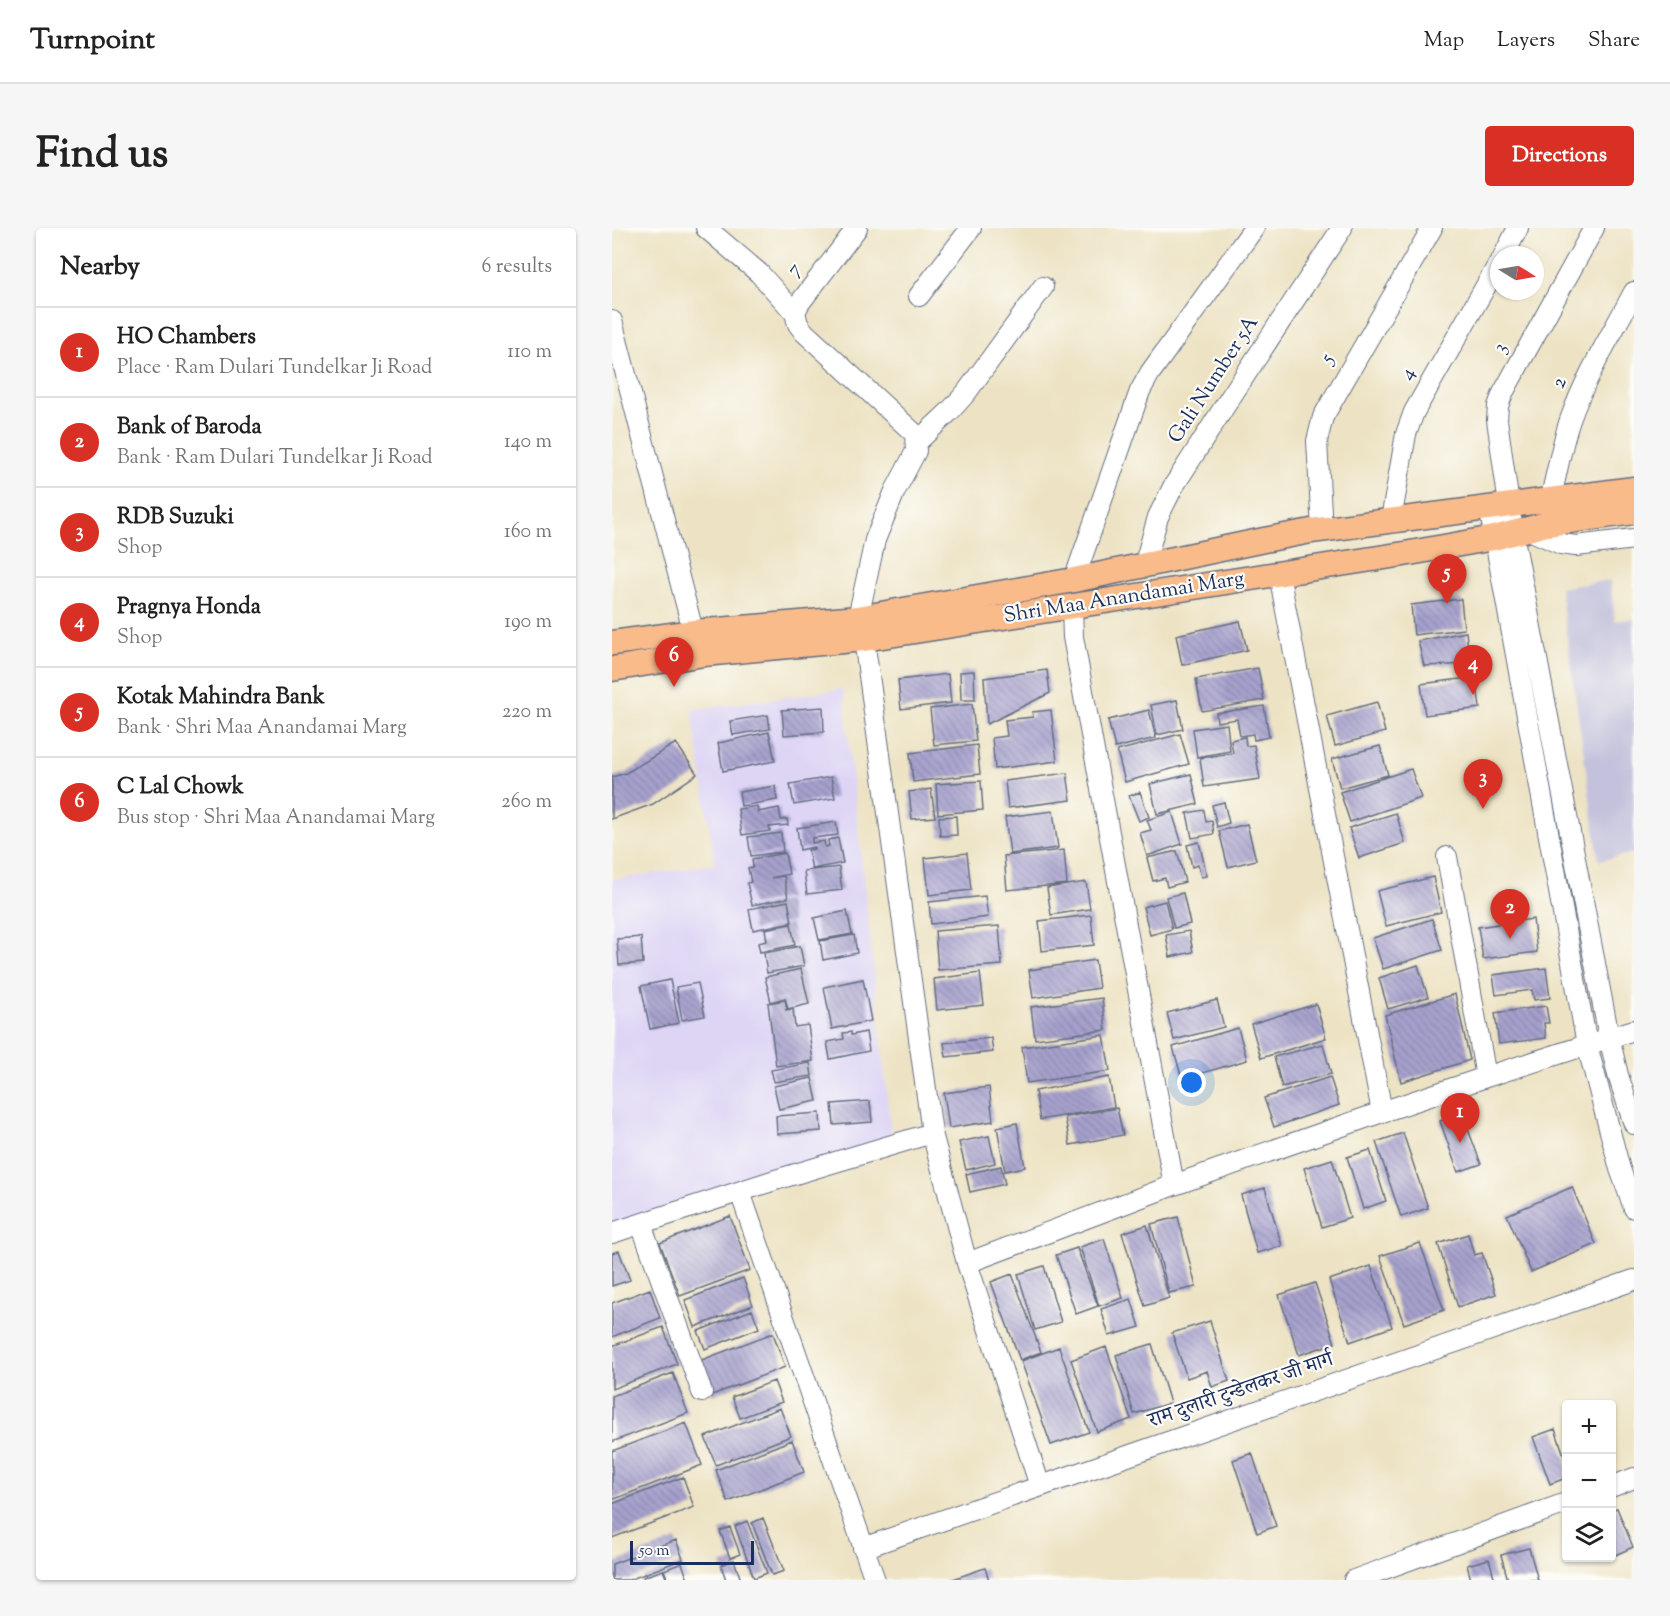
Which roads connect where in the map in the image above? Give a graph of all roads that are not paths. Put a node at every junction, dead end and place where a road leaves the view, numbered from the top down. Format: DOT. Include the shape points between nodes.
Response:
graph roads {
  1 [pos="706,228"];
  2 [pos="857,228"];
  3 [pos="971,228"];
  4 [pos="1254,228"];
  5 [pos="1342,228"];
  6 [pos="1432,228"];
  7 [pos="1518,228"];
  8 [pos="1594,228"];
  9 [pos="1509,246"];
  10 [pos="1490,279"];
  11 [pos="1043,287"];
  12 [pos="1634,292"];
  13 [pos="919,296"];
  14 [pos="795,313"];
  15 [pos="612,321"];
  16 [pos="916,443"];
  17 [pos="1634,489"];
  18 [pos="1550,500"];
  19 [pos="1499,505"];
  20 [pos="1634,512"];
  21 [pos="1391,520"];
  22 [pos="1322,530"];
  23 [pos="1511,534"];
  24 [pos="1634,539"];
  25 [pos="1144,566"];
  26 [pos="1279,574"];
  27 [pos="1074,580"];
  28 [pos="1072,606"];
  29 [pos="861,628"];
  30 [pos="612,643"];
  31 [pos="697,643"];
  32 [pos="612,669"];
  33 [pos="1447,857"];
  34 [pos="1634,1030"];
  35 [pos="1609,1037"];
  36 [pos="1587,1045"];
  37 [pos="1486,1077"];
  38 [pos="1382,1112"];
  39 [pos="1634,1124"];
  40 [pos="932,1133"];
  41 [pos="1174,1185"];
  42 [pos="740,1192"];
  43 [pos="1634,1208"];
  44 [pos="641,1224"];
  45 [pos="612,1233"];
  46 [pos="967,1263"];
  47 [pos="1634,1280"];
  48 [pos="702,1392"];
  49 [pos="1634,1478"];
  50 [pos="1616,1484"];
  51 [pos="1040,1486"];
  52 [pos="1562,1504"];
  53 [pos="863,1548"];
  54 [pos="875,1580"];
  55 [pos="1354,1580"];
  1 -- 14 [label="street" via="759,273"];
  2 -- 14 [label="street, 7"];
  3 -- 13 [label="street"];
  4 -- 27 [label="street" via="1149,373"];
  5 -- 25 [label="street, Gali Number 5A" via="1173,487 1158,517"];
  6 -- 22 [label="street, 5" via="1323,417 1317,441"];
  7 -- 9 [label="street"];
  8 -- 19 [label="street, 3" via="1498,406"];
  10 -- 21 [label="street, 4" via="1414,412 1406,434"];
  11 -- 16 [label="street" via="966,393"];
  12 -- 18 [label="street, 2" via="1578,400"];
  14 -- 16 [label="street" via="804,332 915,434"];
  15 -- 31 [label="street"];
  16 -- 29 [label="street" via="916,451 875,540"];
  17 -- 18 [label="main road, Shri Maa Anandamai Marg"];
  18 -- 19 [label="main road, Shri Maa Anandamai Marg"];
  19 -- 21 [label="main road, Shri Maa Anandamai Marg"];
  19 -- 23 [label="street, 3"];
  20 -- 23 [label="main road, Shri Maa Anandamai Marg" via="1547,524"];
  21 -- 22 [label="main road, Shri Maa Anandamai Marg"];
  22 -- 25 [label="main road, Shri Maa Anandamai Marg"];
  23 -- 24 [label="street" via="1576,546"];
  23 -- 26 [label="main road, Shri Maa Anandamai Marg"];
  23 -- 35 [label="street"];
  23 -- 36 [label="street"];
  25 -- 27 [label="main road, Shri Maa Anandamai Marg"];
  26 -- 28 [label="main road, Shri Maa Anandamai Marg"];
  26 -- 38 [label="street"];
  27 -- 29 [label="main road, Shri Maa Anandamai Marg"];
  28 -- 29 [label="main road, Shri Maa Anandamai Marg"];
  28 -- 41 [label="street" via="1074,645"];
  29 -- 31 [label="main road, Shri Maa Anandamai Marg"];
  29 -- 40 [label="street"];
  30 -- 31 [label="main road, Shri Maa Anandamai Marg"];
  31 -- 32 [label="main road, Shri Maa Anandamai Marg"];
  33 -- 37 [label="street"];
  34 -- 35 [label="street"];
  35 -- 36 [label="street"];
  35 -- 39 [label="street"];
  36 -- 37 [label="street"];
  36 -- 43 [label="street"];
  37 -- 38 [label="street"];
  38 -- 41 [label="street"];
  40 -- 42 [label="street"];
  40 -- 46 [label="street"];
  41 -- 46 [label="street"];
  42 -- 44 [label="street"];
  42 -- 53 [label="street"];
  44 -- 45 [label="street"];
  44 -- 48 [label="street"];
  46 -- 51 [label="street"];
  47 -- 51 [label="street, राम दुलारी टुन्डेलकर जी मार्ग"];
  49 -- 50 [label="street"];
  51 -- 53 [label="street, राम दुलारी टुन्डेलकर जी मार्ग"];
  52 -- 55 [label="street"];
  53 -- 54 [label="street"];
}
